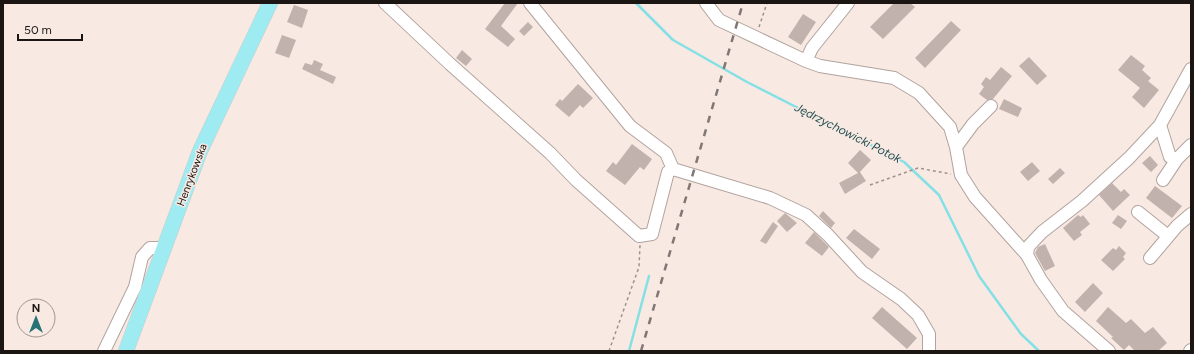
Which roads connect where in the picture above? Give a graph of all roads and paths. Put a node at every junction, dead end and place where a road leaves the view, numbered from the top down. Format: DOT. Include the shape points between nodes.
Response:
graph roads {
  1 [pos="270,3"];
  2 [pos="385,3"];
  3 [pos="530,3"];
  4 [pos="706,3"];
  5 [pos="766,3"];
  6 [pos="848,3"];
  7 [pos="745,33"];
  8 [pos="806,61"];
  9 [pos="1191,68"];
  10 [pos="991,106"];
  11 [pos="1160,125"];
  12 [pos="1191,145"];
  13 [pos="956,147"];
  14 [pos="1177,159"];
  15 [pos="673,169"];
  16 [pos="961,175"];
  17 [pos="1163,180"];
  18 [pos="870,184"];
  19 [pos="1138,212"];
  20 [pos="1191,214"];
  21 [pos="640,236"];
  22 [pos="1168,236"];
  23 [pos="164,248"];
  24 [pos="1027,255"];
  25 [pos="1150,258"];
  26 [pos="104,351"];
  27 [pos="126,351"];
  28 [pos="608,351"];
  29 [pos="929,351"];
  30 [pos="1109,351"];
  1 -- 23 [label="main road, Henrykowska" via="200,151"];
  2 -- 21 [label="street"];
  3 -- 15 [label="street" via="630,126 666,153"];
  4 -- 7 [label="street" via="719,20"];
  5 -- 7 [label="path" via="759,27"];
  6 -- 8 [label="street" via="812,48"];
  7 -- 8 [label="street"];
  8 -- 13 [label="street" via="820,66 894,78 919,93 950,127"];
  9 -- 11 [label="street"];
  10 -- 13 [label="street" via="973,124"];
  11 -- 14 [label="street" via="1170,157"];
  11 -- 24 [label="street" via="1129,158 1082,201 1042,232 1028,247"];
  12 -- 14 [label="street"];
  13 -- 16 [label="street"];
  14 -- 17 [label="street"];
  15 -- 21 [label="street" via="668,172 652,234"];
  15 -- 29 [label="street" via="770,198 806,215 862,272 918,315 928,334"];
  16 -- 18 [label="path" via="915,169"];
  16 -- 24 [label="street" via="975,197"];
  19 -- 22 [label="street"];
  20 -- 22 [label="street"];
  21 -- 28 [label="path" via="639,267"];
  22 -- 25 [label="street"];
  23 -- 26 [label="street" via="150,248 142,258 135,287"];
  23 -- 27 [label="main road, Henrykowska"];
  24 -- 30 [label="street" via="1063,311"];
}
